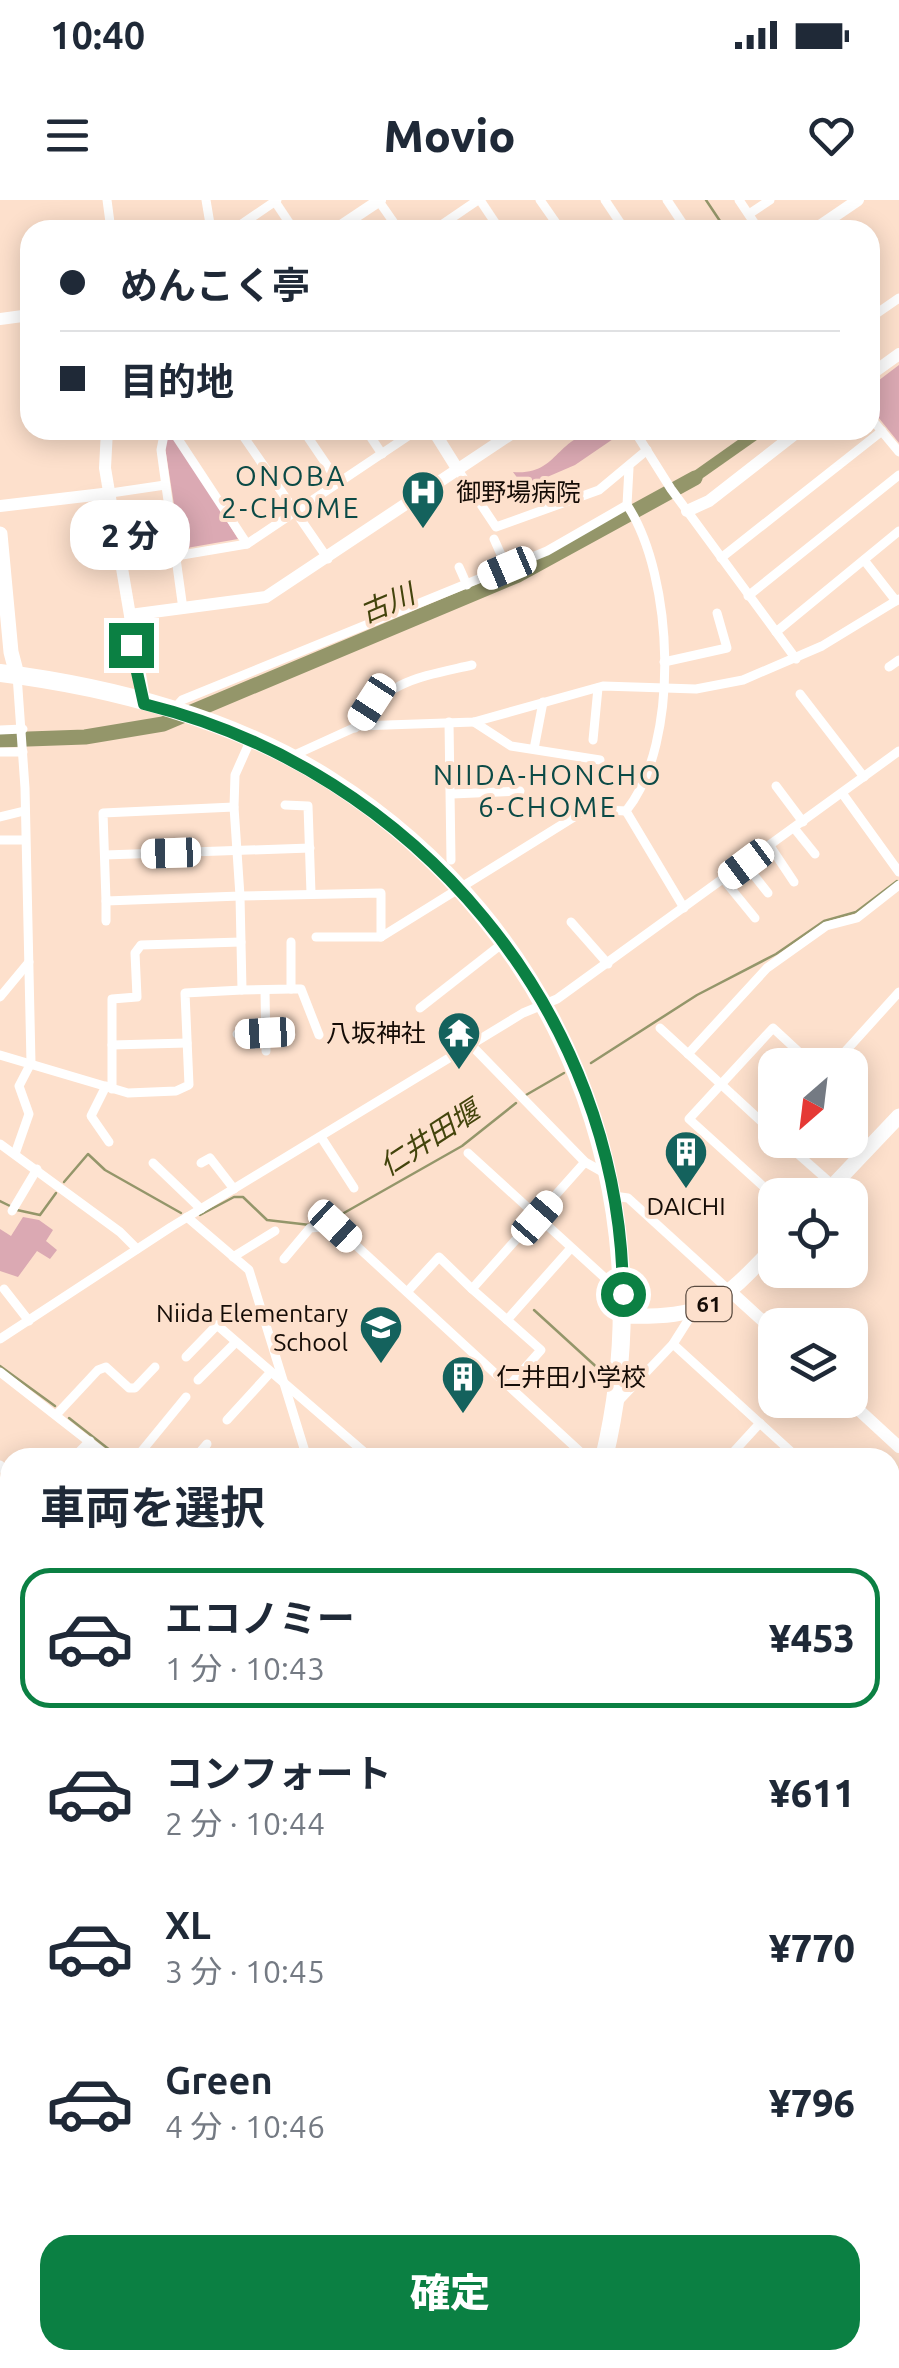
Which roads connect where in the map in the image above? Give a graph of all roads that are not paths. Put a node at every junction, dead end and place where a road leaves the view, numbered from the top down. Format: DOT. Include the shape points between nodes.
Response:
graph roads {
  1 [pos="122,200"];
  2 [pos="276,200"];
  3 [pos="379,200"];
  4 [pos="479,200"];
  5 [pos="739,200"];
  6 [pos="770,200"];
  7 [pos="858,200"];
  8 [pos="107,201"];
  9 [pos="749,214"];
  10 [pos="247,220"];
  11 [pos="350,220"];
  12 [pos="449,220"];
  13 [pos="753,220"];
  14 [pos="829,220"];
  15 [pos="880,429"];
  16 [pos="882,431"];
  17 [pos="106,440"];
  18 [pos="161,440"];
  19 [pos="179,440"];
  20 [pos="246,440"];
  21 [pos="310,440"];
  22 [pos="373,440"];
  23 [pos="402,440"];
  24 [pos="438,440"];
  25 [pos="502,440"];
  26 [pos="640,440"];
  27 [pos="787,440"];
  28 [pos="871,440"];
  29 [pos="647,450"];
  30 [pos="899,452"];
  31 [pos="382,454"];
  32 [pos="629,468"];
  33 [pos="458,470"];
  34 [pos="899,475"];
  35 [pos="339,483"];
  36 [pos="165,485"];
  37 [pos="111,493"];
  38 [pos="0,506"];
  39 [pos="628,507"];
  40 [pos="684,507"];
  41 [pos="296,512"];
  42 [pos="899,531"];
  43 [pos="0,534"];
  44 [pos="494,538"];
  45 [pos="248,544"];
  46 [pos="176,556"];
  47 [pos="721,558"];
  48 [pos="328,560"];
  49 [pos="864,560"];
  50 [pos="459,567"];
  51 [pos="507,568"];
  52 [pos="467,586"];
  53 [pos="748,596"];
  54 [pos="897,603"];
  55 [pos="183,609"];
  56 [pos="717,614"];
  57 [pos="130,615"];
  58 [pos="776,632"];
  59 [pos="796,659"];
  60 [pos="899,660"];
  61 [pos="664,662"];
  62 [pos="472,665"];
  63 [pos="889,667"];
  64 [pos="9,674"];
  65 [pos="598,688"];
  66 [pos="662,688"];
  67 [pos="800,694"];
  68 [pos="542,702"];
  69 [pos="144,704"];
  70 [pos="174,711"];
  71 [pos="449,722"];
  72 [pos="474,722"];
  73 [pos="355,728"];
  74 [pos="0,730"];
  75 [pos="23,731"];
  76 [pos="251,738"];
  77 [pos="593,740"];
  78 [pos="534,749"];
  79 [pos="23,751"];
  80 [pos="899,751"];
  81 [pos="0,752"];
  82 [pos="290,757"];
  83 [pos="600,760"];
  84 [pos="864,777"];
  85 [pos="776,786"];
  86 [pos="520,792"];
  87 [pos="842,793"];
  88 [pos="452,794"];
  89 [pos="285,805"];
  90 [pos="234,807"];
  91 [pos="626,811"];
  92 [pos="24,812"];
  93 [pos="0,817"];
  94 [pos="798,825"];
  95 [pos="0,840"];
  96 [pos="25,840"];
  97 [pos="770,846"];
  98 [pos="310,848"];
  99 [pos="238,851"];
  100 [pos="815,854"];
  101 [pos="105,855"];
  102 [pos="451,860"];
  103 [pos="746,864"];
  104 [pos="899,872"];
  105 [pos="724,880"];
  106 [pos="794,882"];
  107 [pos="899,885"];
  108 [pos="462,888"];
  109 [pos="311,892"];
  110 [pos="768,893"];
  111 [pos="240,896"];
  112 [pos="106,901"];
  113 [pos="684,908"];
  114 [pos="755,918"];
  115 [pos="106,921"];
  116 [pos="571,922"];
  117 [pos="316,937"];
  118 [pos="381,937"];
  119 [pos="505,941"];
  120 [pos="241,942"];
  121 [pos="292,942"];
  122 [pos="29,962"];
  123 [pos="608,964"];
  124 [pos="290,989"];
  125 [pos="242,990"];
  126 [pos="265,990"];
  127 [pos="899,992"];
  128 [pos="0,996"];
  129 [pos="545,1004"];
  130 [pos="420,1008"];
  131 [pos="660,1028"];
  132 [pos="265,1033"];
  133 [pos="286,1033"];
  134 [pos="237,1034"];
  135 [pos="320,1035"];
  136 [pos="187,1044"];
  137 [pos="112,1045"];
  138 [pos="473,1047"];
  139 [pos="795,1048"];
  140 [pos="848,1048"];
  141 [pos="266,1051"];
  142 [pos="688,1054"];
  143 [pos="0,1055"];
  144 [pos="31,1063"];
  145 [pos="722,1084"];
  146 [pos="109,1088"];
  147 [pos="899,1116"];
  148 [pos="758,1117"];
  149 [pos="320,1137"];
  150 [pos="109,1142"];
  151 [pos="0,1144"];
  152 [pos="468,1153"];
  153 [pos="15,1154"];
  154 [pos="799,1158"];
  155 [pos="585,1162"];
  156 [pos="153,1163"];
  157 [pos="201,1163"];
  158 [pos="37,1169"];
  159 [pos="608,1175"];
  160 [pos="818,1178"];
  161 [pos="840,1178"];
  162 [pos="758,1182"];
  163 [pos="354,1188"];
  164 [pos="234,1189"];
  165 [pos="614,1196"];
  166 [pos="13,1208"];
  167 [pos="200,1209"];
  168 [pos="187,1217"];
  169 [pos="537,1218"];
  170 [pos="276,1230"];
  171 [pos="571,1248"];
  172 [pos="137,1250"];
  173 [pos="233,1257"];
  174 [pos="284,1260"];
  175 [pos="758,1264"];
  176 [pos="472,1288"];
  177 [pos="4,1289"];
  178 [pos="407,1292"];
  179 [pos="731,1292"];
  180 [pos="623,1294"];
  181 [pos="692,1314"];
  182 [pos="624,1316"];
  183 [pos="758,1317"];
  184 [pos="507,1320"];
  185 [pos="29,1321"];
  186 [pos="0,1339"];
  187 [pos="236,1342"];
  188 [pos="673,1344"];
  189 [pos="186,1357"];
  190 [pos="155,1366"];
  191 [pos="0,1372"];
  192 [pos="270,1373"];
  193 [pos="282,1379"];
  194 [pos="198,1380"];
  195 [pos="509,1386"];
  196 [pos="186,1397"];
  197 [pos="615,1404"];
  198 [pos="56,1415"];
  199 [pos="868,1418"];
  200 [pos="228,1420"];
  201 [pos="760,1422"];
  202 [pos="90,1442"];
  203 [pos="207,1444"];
  204 [pos="574,1446"];
  205 [pos="899,1446"];
  206 [pos="84,1448"];
  207 [pos="98,1448"];
  208 [pos="144,1448"];
  209 [pos="204,1448"];
  210 [pos="304,1448"];
  211 [pos="359,1448"];
  212 [pos="606,1448"];
  213 [pos="737,1448"];
  214 [pos="786,1448"];
  1 -- 8 [label="street"];
  2 -- 10 [label="street"];
  3 -- 11 [label="street"];
  4 -- 12 [label="street"];
  5 -- 9 [label="street"];
  6 -- 9 [label="street"];
  7 -- 14 [label="street"];
  9 -- 13 [label="street"];
  15 -- 16 [label="street"];
  16 -- 30 [label="street"];
  17 -- 37 [label="street"];
  18 -- 36 [label="street"];
  19 -- 45 [label="street"];
  20 -- 41 [label="street"];
  21 -- 35 [label="street"];
  22 -- 31 [label="street"];
  23 -- 31 [label="street"];
  24 -- 33 [label="street"];
  25 -- 33 [label="street"];
  26 -- 29 [label="street"];
  27 -- 40 [label="street" via="709,501"];
  28 -- 47 [label="street"];
  29 -- 32 [label="street"];
  29 -- 40 [label="street"];
  31 -- 35 [label="street"];
  32 -- 33 [label="street" via="599,490 496,527"];
  32 -- 39 [label="street"];
  33 -- 48 [label="street"];
  34 -- 53 [label="street"];
  35 -- 41 [label="street"];
  36 -- 37 [label="street"];
  36 -- 46 [label="street"];
  37 -- 38 [label="street"];
  37 -- 57 [label="street"];
  39 -- 51 [label="street"];
  39 -- 61 [label="street" via="663,611"];
  40 -- 47 [label="street"];
  41 -- 45 [label="street"];
  41 -- 48 [label="street"];
  42 -- 49 [label="street"];
  43 -- 64 [label="main road"];
  44 -- 51 [label="street"];
  45 -- 46 [label="street"];
  46 -- 55 [label="street"];
  47 -- 53 [label="street"];
  48 -- 55 [label="street" via="266,597"];
  49 -- 54 [label="street"];
  49 -- 58 [label="street"];
  50 -- 52 [label="street"];
  51 -- 52 [label="street"];
  52 -- 70 [label="street" via="182,700"];
  53 -- 58 [label="street"];
  54 -- 59 [label="street"];
  55 -- 57 [label="street"];
  56 -- 61 [label="street" via="727,648"];
  57 -- 69 [label="street"];
  58 -- 59 [label="street"];
  59 -- 66 [label="street" via="743,680"];
  60 -- 63 [label="street"];
  61 -- 66 [label="street"];
  62 -- 73 [label="street" via="413,679 378,696"];
  64 -- 69 [label="highway"];
  64 -- 75 [label="street"];
  65 -- 66 [label="street"];
  65 -- 68 [label="street"];
  65 -- 77 [label="street"];
  66 -- 91 [label="street" via="647,778"];
  67 -- 84 [label="street"];
  68 -- 72 [label="street"];
  68 -- 78 [label="street"];
  69 -- 70 [label="highway"];
  70 -- 76 [label="highway"];
  71 -- 72 [label="street"];
  71 -- 73 [label="street"];
  71 -- 88 [label="street"];
  72 -- 78 [label="street" via="511,746"];
  73 -- 82 [label="street"];
  74 -- 75 [label="street"];
  75 -- 79 [label="street"];
  76 -- 82 [label="highway"];
  76 -- 90 [label="street" via="235,775"];
  78 -- 83 [label="street"];
  79 -- 81 [label="street"];
  79 -- 92 [label="street"];
  80 -- 84 [label="street"];
  82 -- 108 [label="highway" via="384,818"];
  84 -- 87 [label="street"];
  85 -- 94 [label="street"];
  86 -- 88 [label="street"];
  87 -- 94 [label="street"];
  87 -- 104 [label="street"];
  88 -- 102 [label="street"];
  89 -- 98 [label="street" via="308,806"];
  90 -- 99 [label="street"];
  90 -- 101 [label="street" via="103,813"];
  91 -- 108 [label="street" via="587,809"];
  91 -- 113 [label="street"];
  92 -- 93 [label="street"];
  92 -- 96 [label="street"];
  94 -- 97 [label="street"];
  94 -- 100 [label="street"];
  95 -- 96 [label="street"];
  96 -- 122 [label="street"];
  97 -- 103 [label="street"];
  97 -- 106 [label="street"];
  98 -- 99 [label="street"];
  98 -- 109 [label="street"];
  99 -- 101 [label="street"];
  99 -- 111 [label="street"];
  101 -- 112 [label="street"];
  103 -- 105 [label="street"];
  103 -- 110 [label="street"];
  105 -- 113 [label="street"];
  105 -- 114 [label="street"];
  107 -- 142 [label="street" via="857,918 826,926 767,968"];
  108 -- 118 [label="street"];
  108 -- 119 [label="highway"];
  109 -- 111 [label="street"];
  109 -- 118 [label="street" via="381,893"];
  111 -- 112 [label="street"];
  111 -- 120 [label="street"];
  112 -- 115 [label="street"];
  113 -- 123 [label="street"];
  116 -- 123 [label="street"];
  117 -- 118 [label="street"];
  119 -- 129 [label="highway"];
  119 -- 130 [label="street"];
  120 -- 125 [label="street"];
  120 -- 137 [label="street" via="141,945 135,953 137,997 112,998"];
  121 -- 124 [label="street"];
  122 -- 128 [label="street"];
  122 -- 144 [label="street"];
  123 -- 129 [label="street"];
  124 -- 126 [label="street"];
  124 -- 135 [label="street" via="302,989"];
  125 -- 126 [label="street"];
  125 -- 136 [label="street" via="185,994"];
  126 -- 132 [label="street"];
  127 -- 140 [label="street"];
  129 -- 138 [label="street"];
  129 -- 159 [label="highway" via="588,1102"];
  131 -- 142 [label="street"];
  132 -- 133 [label="street"];
  132 -- 134 [label="street"];
  132 -- 141 [label="street"];
  136 -- 137 [label="street"];
  136 -- 146 [label="street" via="188,1085 155,1094"];
  137 -- 146 [label="street"];
  138 -- 149 [label="street"];
  138 -- 155 [label="street"];
  139 -- 145 [label="street" via="773,1028"];
  142 -- 145 [label="street"];
  143 -- 144 [label="street"];
  144 -- 146 [label="street"];
  144 -- 153 [label="street" via="19,1086 29,1114"];
  145 -- 148 [label="street"];
  145 -- 162 [label="street" via="689,1119"];
  146 -- 150 [label="street" via="91,1116"];
  147 -- 161 [label="main road"];
  149 -- 163 [label="street"];
  149 -- 164 [label="street"];
  151 -- 153 [label="street"];
  152 -- 169 [label="street"];
  153 -- 158 [label="street"];
  154 -- 160 [label="street"];
  155 -- 159 [label="street"];
  155 -- 169 [label="street"];
  156 -- 167 [label="street"];
  157 -- 164 [label="street" via="210,1158"];
  158 -- 166 [label="street"];
  158 -- 172 [label="street"];
  159 -- 165 [label="highway"];
  164 -- 167 [label="street"];
  165 -- 179 [label="street" via="628,1198"];
  165 -- 180 [label="highway"];
  167 -- 168 [label="street"];
  168 -- 172 [label="street"];
  168 -- 173 [label="street"];
  169 -- 171 [label="street"];
  169 -- 176 [label="street"];
  170 -- 173 [label="street"];
  171 -- 180 [label="street"];
  171 -- 184 [label="street"];
  172 -- 185 [label="street"];
  173 -- 193 [label="street" via="249,1270"];
  174 -- 178 [label="street" via="310,1228 335,1226"];
  175 -- 179 [label="main road, 61"];
  176 -- 178 [label="street" via="439,1257"];
  176 -- 184 [label="street"];
  177 -- 185 [label="street"];
  178 -- 195 [label="street"];
  179 -- 181 [label="main road, 61"];
  179 -- 183 [label="street"];
  180 -- 182 [label="highway"];
  181 -- 182 [label="main road, 61"];
  181 -- 188 [label="street"];
  182 -- 197 [label="highway"];
  184 -- 195 [label="street" via="542,1350"];
  185 -- 186 [label="street"];
  187 -- 189 [label="street" via="218,1326"];
  187 -- 192 [label="street"];
  187 -- 194 [label="street"];
  188 -- 197 [label="street"];
  188 -- 201 [label="street"];
  190 -- 198 [label="street" via="135,1388 106,1367 98,1370"];
  191 -- 198 [label="street"];
  192 -- 193 [label="street"];
  192 -- 200 [label="street"];
  193 -- 210 [label="street"];
  193 -- 211 [label="street"];
  195 -- 204 [label="street"];
  196 -- 208 [label="street"];
  197 -- 212 [label="highway"];
  198 -- 202 [label="street"];
  199 -- 205 [label="street"];
  201 -- 213 [label="street"];
  201 -- 214 [label="street"];
  202 -- 206 [label="street"];
  202 -- 207 [label="street"];
  203 -- 209 [label="street"];
}
